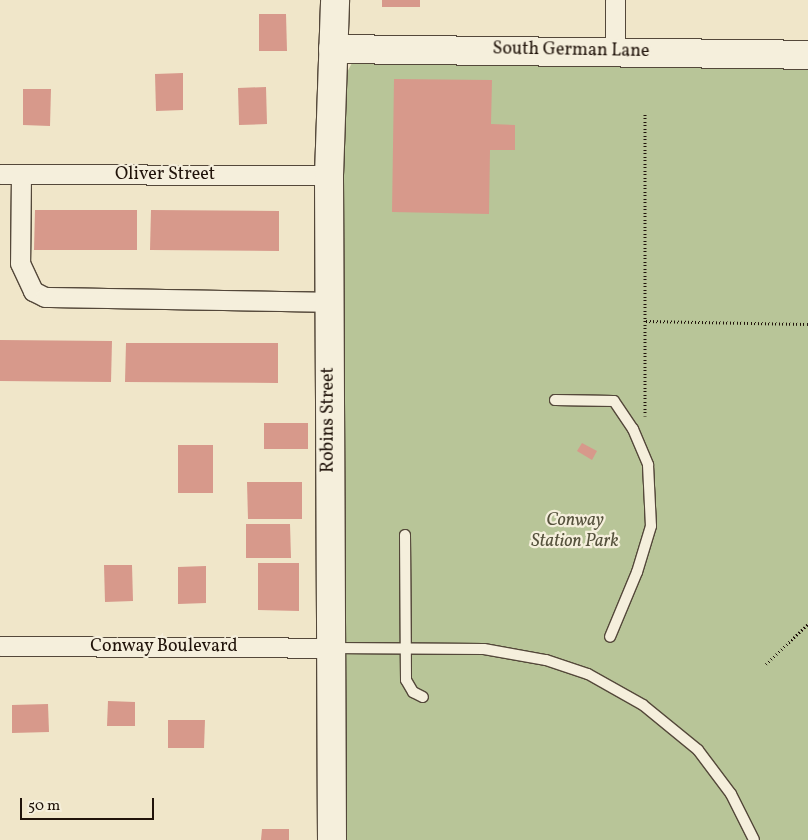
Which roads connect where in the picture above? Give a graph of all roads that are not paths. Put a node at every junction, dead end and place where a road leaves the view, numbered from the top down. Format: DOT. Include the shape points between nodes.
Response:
graph roads {
  1 [pos="334,0"];
  2 [pos="615,0"];
  3 [pos="333,49"];
  4 [pos="615,52"];
  5 [pos="808,55"];
  6 [pos="0,174"];
  7 [pos="21,174"];
  8 [pos="329,175"];
  9 [pos="329,302"];
  10 [pos="555,400"];
  11 [pos="405,535"];
  12 [pos="610,638"];
  13 [pos="0,646"];
  14 [pos="329,648"];
  15 [pos="406,648"];
  16 [pos="423,697"];
  17 [pos="332,840"];
  18 [pos="754,840"];
  1 -- 3 [label="street, Robins Street"];
  2 -- 4 [label="street"];
  3 -- 4 [label="street, South German Lane"];
  3 -- 8 [label="street, Robins Street"];
  4 -- 5 [label="street, South German Lane"];
  6 -- 7 [label="street, Oliver Street"];
  7 -- 8 [label="street, Oliver Street"];
  7 -- 9 [label="street" via="20,263 33,292 45,297"];
  8 -- 9 [label="street, Robins Street"];
  9 -- 14 [label="street, Robins Street"];
  10 -- 12 [label="lane" via="614,402 633,429 648,465 651,526 638,572"];
  11 -- 15 [label="lane"];
  13 -- 14 [label="street, Conway Boulevard"];
  14 -- 15 [label="lane"];
  14 -- 17 [label="street, Robins Street"];
  15 -- 16 [label="lane" via="406,680 413,692"];
  15 -- 18 [label="lane" via="474,649 524,655 579,670 624,693 663,718 705,757 734,798"];
}
